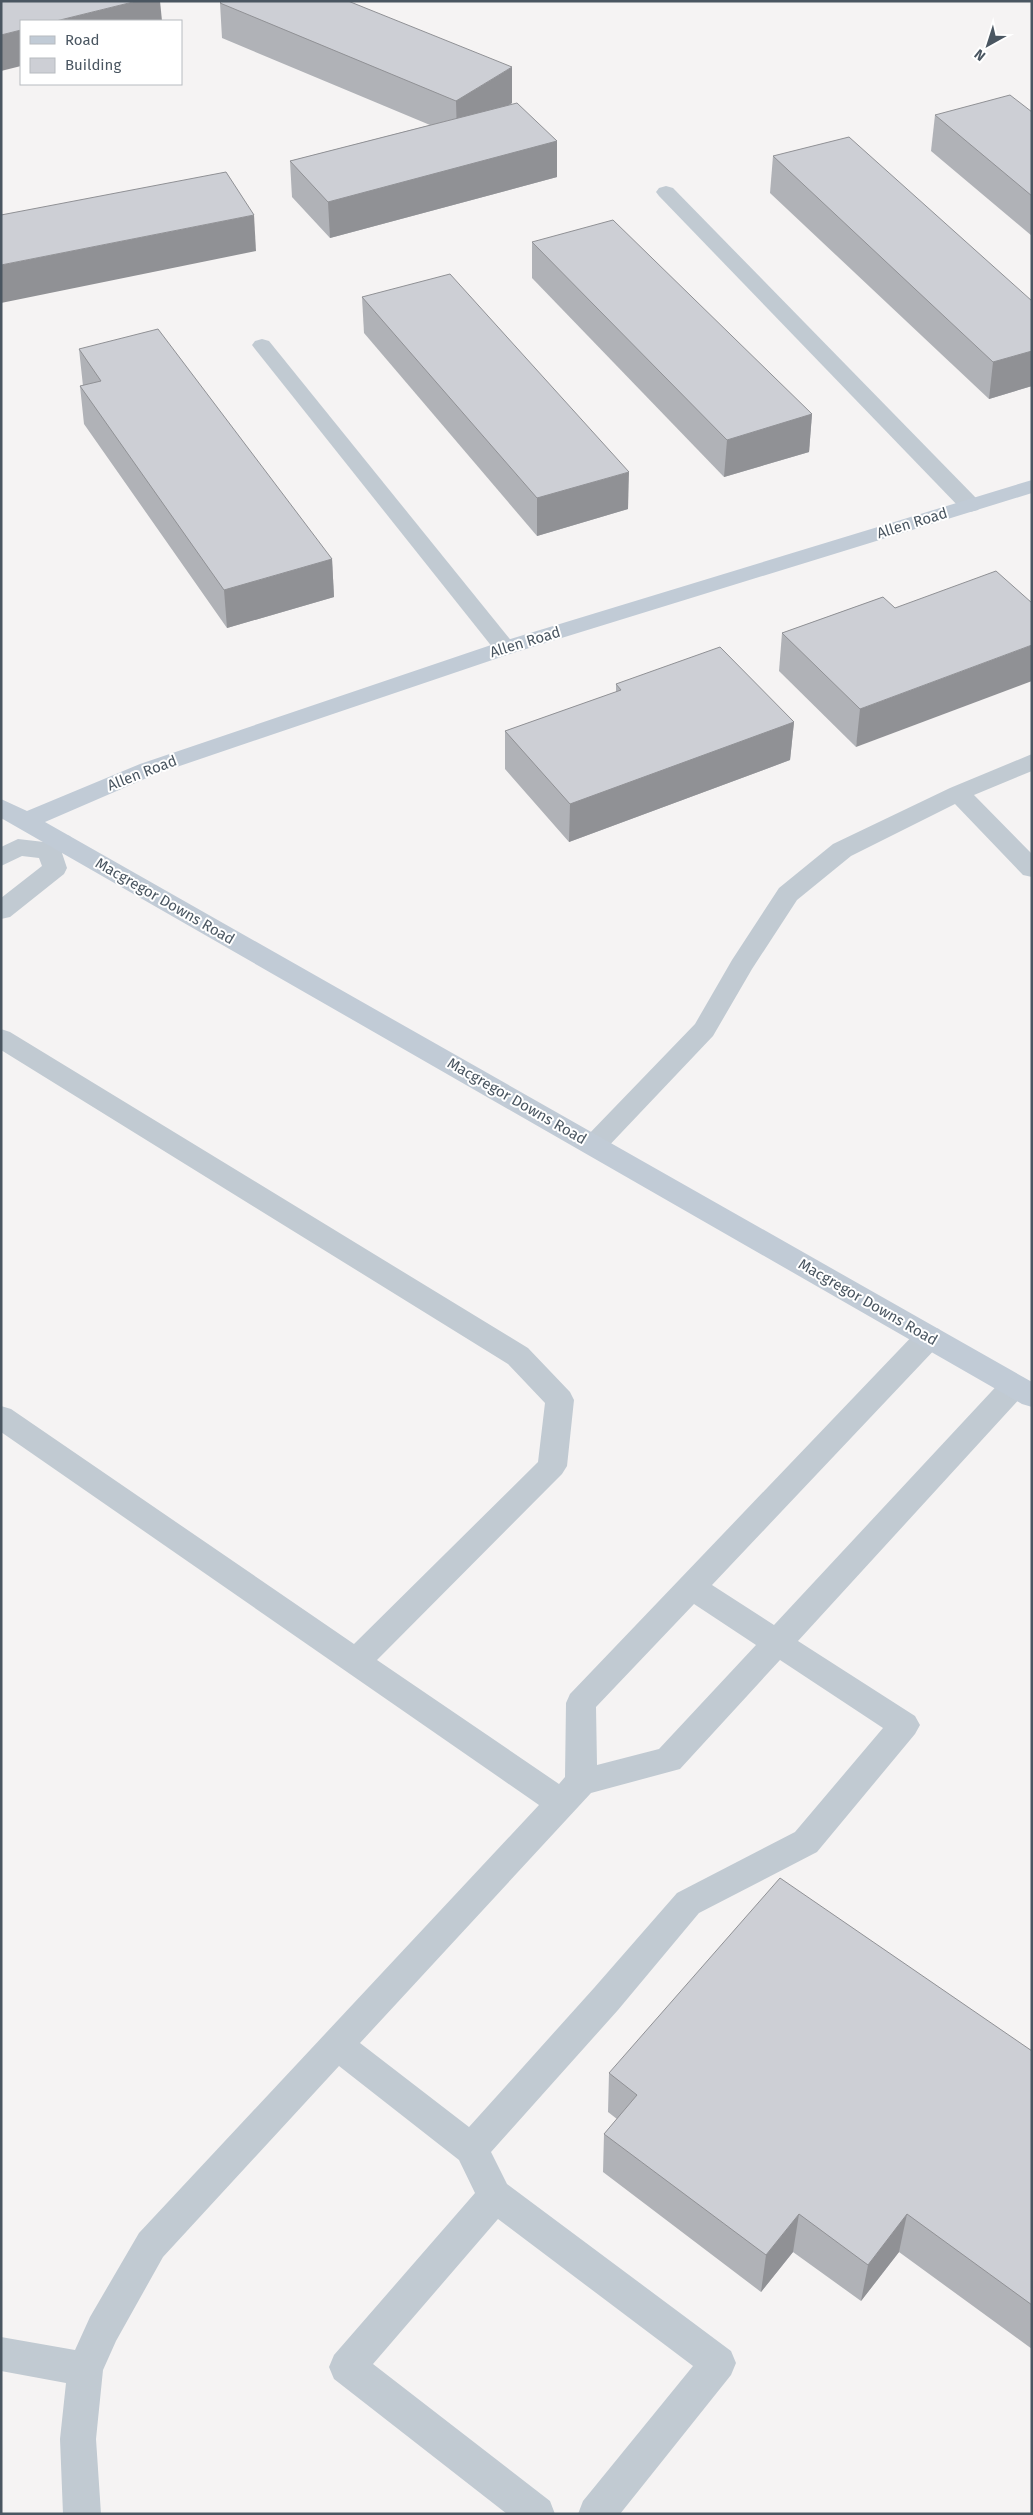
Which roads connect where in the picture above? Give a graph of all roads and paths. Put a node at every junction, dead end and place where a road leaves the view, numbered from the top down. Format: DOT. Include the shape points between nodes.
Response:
graph roads {
  1 [pos="666,192"];
  2 [pos="262,345"];
  3 [pos="1032,486"];
  4 [pos="970,505"];
  5 [pos="504,648"];
  6 [pos="1032,762"];
  7 [pos="958,793"];
  8 [pos="1,807"];
  9 [pos="26,821"];
  10 [pos="55,847"];
  11 [pos="1,858"];
  12 [pos="1032,869"];
  13 [pos="1,911"];
  14 [pos="1,1038"];
  15 [pos="594,1145"];
  16 [pos="929,1337"];
  17 [pos="1023,1391"];
  18 [pos="1,1417"];
  19 [pos="691,1587"];
  20 [pos="776,1643"];
  21 [pos="356,1662"];
  22 [pos="571,1792"];
  23 [pos="337,2045"];
  24 [pos="471,2149"];
  25 [pos="495,2196"];
  26 [pos="1,2354"];
  27 [pos="85,2369"];
  28 [pos="82,2514"];
  29 [pos="537,2514"];
  30 [pos="596,2514"];
  1 -- 4 [label="lane"];
  2 -- 5 [label="lane"];
  3 -- 4 [label="street, Allen Road"];
  4 -- 5 [label="street, Allen Road"];
  5 -- 9 [label="street, Allen Road" via="148,769"];
  6 -- 7 [label="lane"];
  7 -- 12 [label="lane"];
  7 -- 15 [label="lane" via="842,850 788,894 704,1030"];
  8 -- 9 [label="street, Macgregor Downs Road"];
  9 -- 10 [label="street, Macgregor Downs Road"];
  10 -- 11 [label="lane" via="18,847"];
  10 -- 13 [label="lane" via="56,868"];
  10 -- 15 [label="street, Macgregor Downs Road"];
  14 -- 21 [label="lane" via="518,1356 560,1400 552,1466"];
  15 -- 16 [label="street, Macgregor Downs Road"];
  16 -- 17 [label="street, Macgregor Downs Road"];
  16 -- 19 [label="lane"];
  17 -- 20 [label="lane"];
  18 -- 21 [label="lane"];
  19 -- 20 [label="lane"];
  19 -- 22 [label="lane" via="581,1703"];
  20 -- 22 [label="lane" via="668,1760"];
  20 -- 24 [label="lane" via="904,1725 806,1842 688,1903"];
  21 -- 22 [label="lane"];
  22 -- 23 [label="lane"];
  23 -- 24 [label="lane"];
  23 -- 27 [label="lane" via="151,2245 103,2329"];
  24 -- 25 [label="lane"];
  25 -- 29 [label="lane" via="347,2367"];
  25 -- 30 [label="lane" via="718,2363"];
  26 -- 27 [label="lane"];
  27 -- 28 [label="lane" via="78,2439"];
}
